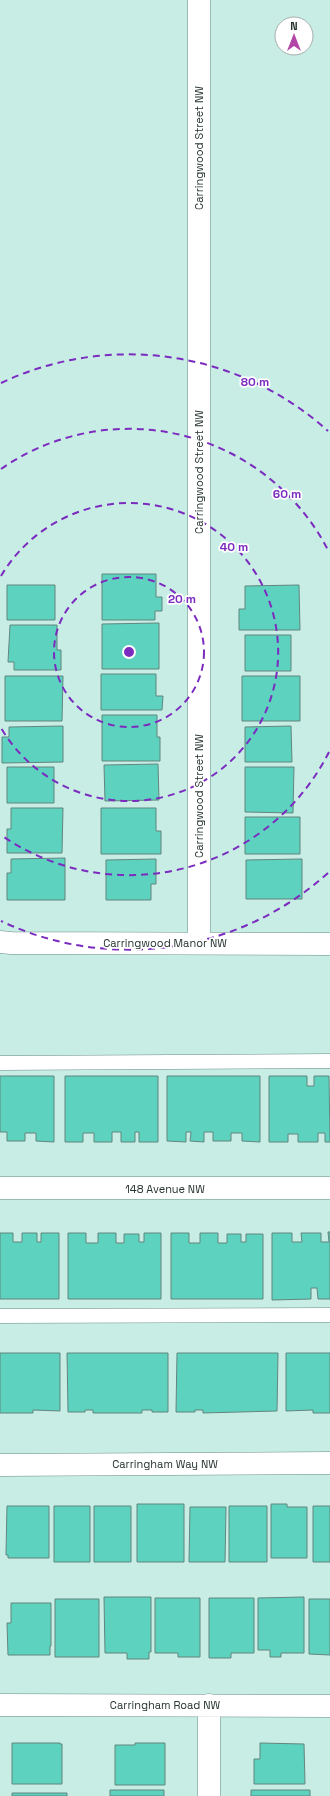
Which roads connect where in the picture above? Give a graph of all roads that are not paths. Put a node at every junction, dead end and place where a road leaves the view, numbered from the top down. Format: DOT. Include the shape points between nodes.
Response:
graph roads {
  1 [pos="199,0"];
  2 [pos="0,942"];
  3 [pos="199,943"];
  4 [pos="330,944"];
  5 [pos="330,1061"];
  6 [pos="0,1063"];
  7 [pos="0,1188"];
  8 [pos="330,1188"];
  9 [pos="330,1315"];
  10 [pos="0,1316"];
  11 [pos="330,1462"];
  12 [pos="0,1465"];
  13 [pos="0,1705"];
  14 [pos="209,1705"];
  15 [pos="330,1706"];
  16 [pos="209,1796"];
  1 -- 3 [label="street, Carringwood Street NW"];
  2 -- 3 [label="street, Carringwood Manor NW"];
  3 -- 4 [label="street, Carringwood Manor NW"];
  5 -- 6 [label="lane"];
  7 -- 8 [label="street, 148 Avenue NW"];
  9 -- 10 [label="lane"];
  11 -- 12 [label="street, Carringham Way NW"];
  13 -- 14 [label="street, Carringham Road NW"];
  14 -- 15 [label="street, Carringham Road NW"];
  14 -- 16 [label="street"];
}
